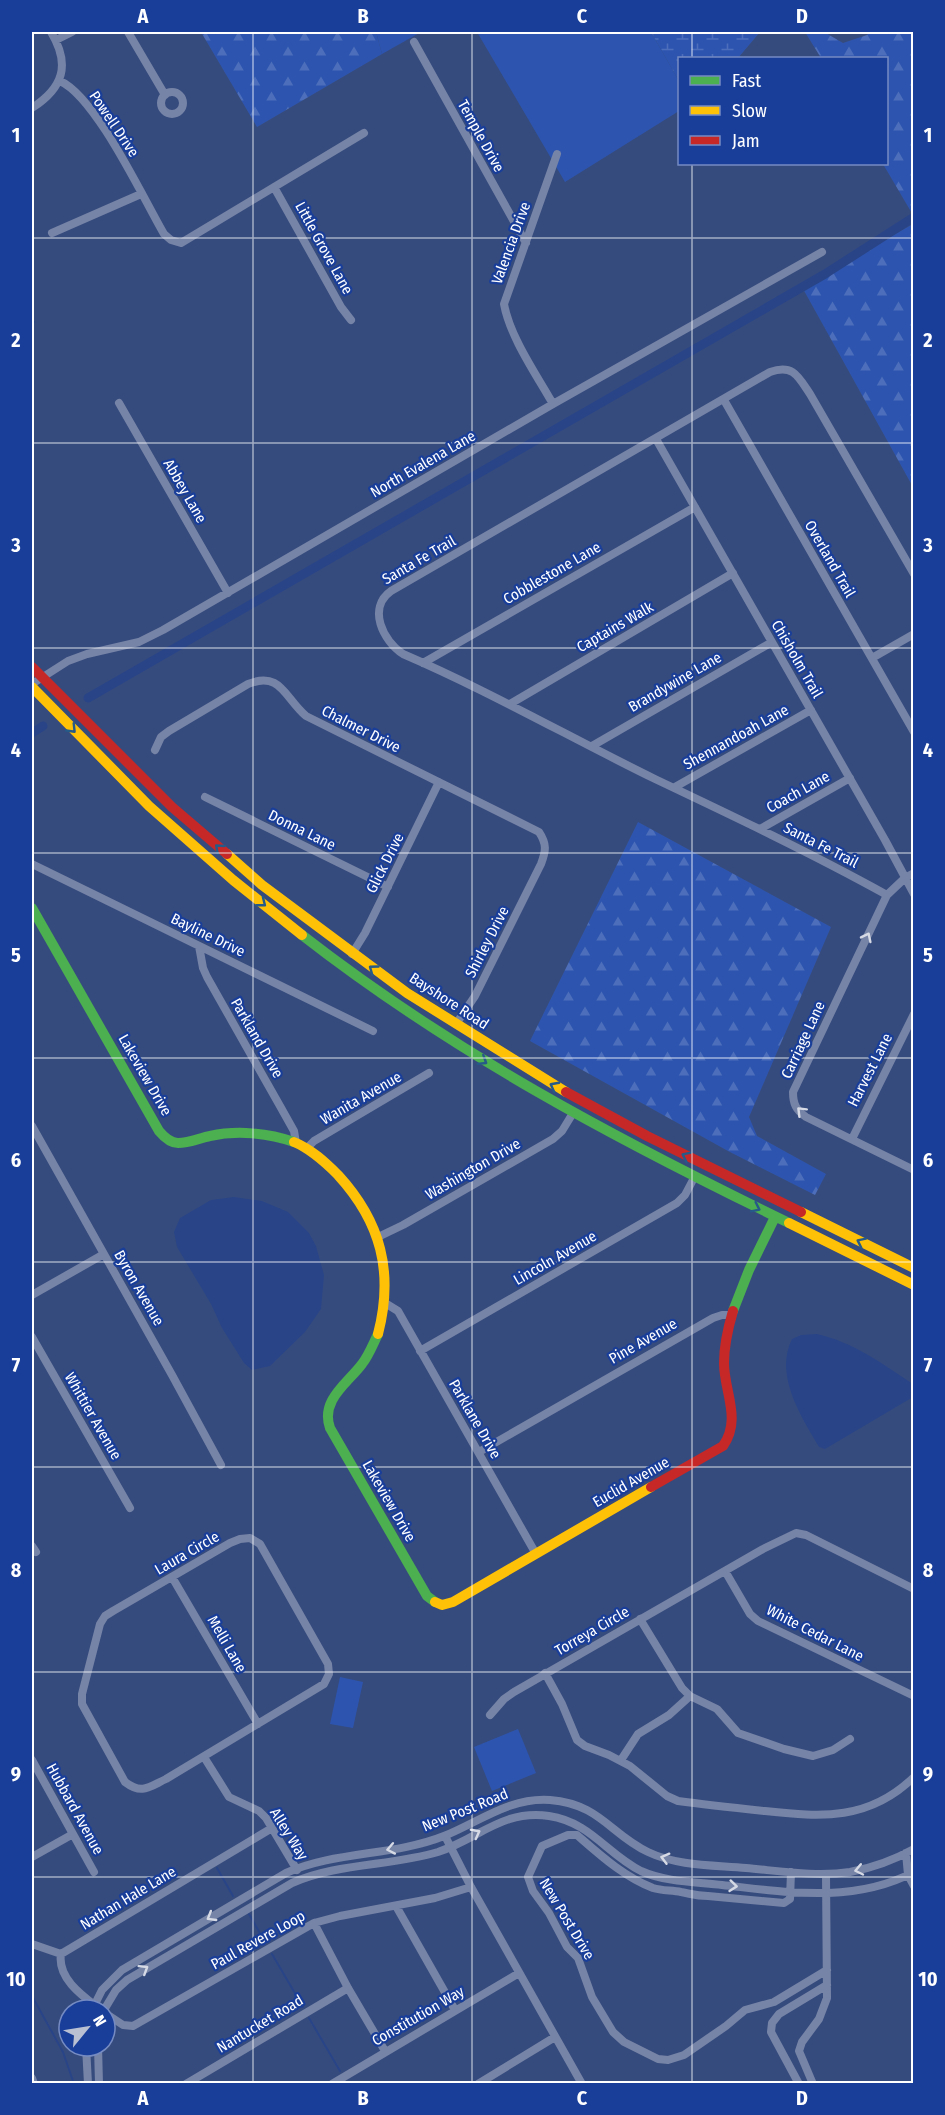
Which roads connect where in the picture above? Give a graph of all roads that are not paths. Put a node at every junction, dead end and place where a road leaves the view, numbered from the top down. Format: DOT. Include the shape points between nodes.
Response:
graph roads {
  1 [pos="51,32"];
  2 [pos="72,32"];
  3 [pos="128,32"];
  4 [pos="56,40"];
  5 [pos="414,42"];
  6 [pos="60,81"];
  7 [pos="165,95"];
  8 [pos="32,108"];
  9 [pos="364,133"];
  10 [pos="557,154"];
  11 [pos="274,187"];
  12 [pos="141,194"];
  13 [pos="52,233"];
  14 [pos="526,243"];
  15 [pos="822,252"];
  16 [pos="351,320"];
  17 [pos="723,400"];
  18 [pos="119,403"];
  19 [pos="553,404"];
  20 [pos="656,439"];
  21 [pos="695,507"];
  22 [pos="733,573"];
  23 [pos="914,574"];
  24 [pos="228,593"];
  25 [pos="914,634"];
  26 [pos="772,642"];
  27 [pos="872,658"];
  28 [pos="423,663"];
  29 [pos="32,668"];
  30 [pos="35,682"];
  31 [pos="510,704"];
  32 [pos="811,710"];
  33 [pos="914,732"];
  34 [pos="592,746"];
  35 [pos="155,750"];
  36 [pos="850,778"];
  37 [pos="439,782"];
  38 [pos="675,787"];
  39 [pos="205,797"];
  40 [pos="760,829"];
  41 [pos="32,864"];
  42 [pos="538,869"];
  43 [pos="914,873"];
  44 [pos="905,878"];
  45 [pos="388,887"];
  46 [pos="914,894"];
  47 [pos="886,898"];
  48 [pos="32,908"];
  49 [pos="199,946"];
  50 [pos="352,954"];
  51 [pos="914,1014"];
  52 [pos="456,1024"];
  53 [pos="434,1030"];
  54 [pos="373,1031"];
  55 [pos="429,1073"];
  56 [pos="605,1114"];
  57 [pos="578,1116"];
  58 [pos="32,1126"];
  59 [pos="852,1139"];
  60 [pos="296,1143"];
  61 [pos="307,1148"];
  62 [pos="914,1170"];
  63 [pos="694,1178"];
  64 [pos="775,1218"];
  65 [pos="378,1237"];
  66 [pos="104,1254"];
  67 [pos="914,1268"];
  68 [pos="914,1285"];
  69 [pos="32,1294"];
  70 [pos="385,1303"];
  71 [pos="731,1315"];
  72 [pos="32,1337"];
  73 [pos="420,1351"];
  74 [pos="479,1452"];
  75 [pos="221,1465"];
  76 [pos="130,1508"];
  77 [pos="536,1554"];
  78 [pos="725,1571"];
  79 [pos="172,1577"];
  80 [pos="914,1589"];
  81 [pos="434,1604"];
  82 [pos="640,1619"];
  83 [pos="545,1673"];
  84 [pos="690,1696"];
  85 [pos="914,1696"];
  86 [pos="490,1714"];
  87 [pos="258,1724"];
  88 [pos="849,1739"];
  89 [pos="204,1756"];
  90 [pos="32,1760"];
  91 [pos="621,1760"];
  92 [pos="914,1777"];
  93 [pos="272,1828"];
  94 [pos="73,1834"];
  95 [pos="445,1836"];
  96 [pos="449,1847"];
  97 [pos="910,1851"];
  98 [pos="32,1857"];
  99 [pos="296,1868"];
  100 [pos="94,1872"];
  101 [pos="791,1872"];
  102 [pos="911,1873"];
  103 [pos="826,1874"];
  104 [pos="300,1880"];
  105 [pos="914,1886"];
  106 [pos="471,1887"];
  107 [pos="791,1892"];
  108 [pos="827,1894"];
  109 [pos="396,1906"];
  110 [pos="314,1923"];
  111 [pos="32,1944"];
  112 [pos="61,1954"];
  113 [pos="827,1970"];
  114 [pos="519,1972"];
  115 [pos="827,1985"];
  116 [pos="348,1988"];
  117 [pos="84,1998"];
  118 [pos="103,1998"];
  119 [pos="109,1998"];
  120 [pos="455,2010"];
  121 [pos="117,2021"];
  122 [pos="555,2037"];
  123 [pos="385,2051"];
  124 [pos="87,2058"];
  125 [pos="98,2058"];
  126 [pos="32,2078"];
  127 [pos="34,2084"];
  128 [pos="88,2084"];
  129 [pos="99,2084"];
  130 [pos="186,2084"];
  131 [pos="332,2084"];
  132 [pos="478,2084"];
  133 [pos="582,2084"];
  134 [pos="799,2084"];
  135 [pos="813,2084"];
  1 -- 4 [label="street"];
  2 -- 4 [label="street"];
  3 -- 7 [label="street"];
  4 -- 6 [label="street" via="62,69"];
  5 -- 14 [label="street, Temple Drive"];
  6 -- 8 [label="street" via="51,94"];
  6 -- 12 [label="street, Powell Drive" via="75,91 102,126"];
  9 -- 11 [label="street"];
  10 -- 14 [label="street, Valencia Drive"];
  11 -- 12 [label="street, Powell Drive" via="181,243 164,234"];
  11 -- 16 [label="street, Little Grove Lane"];
  12 -- 13 [label="street"];
  14 -- 19 [label="street, Valencia Drive" via="504,304 505,313"];
  15 -- 19 [label="street, North Evalena Lane"];
  17 -- 20 [label="street, Santa Fe Trail"];
  17 -- 23 [label="street, Santa Fe Trail" via="779,369 798,376"];
  17 -- 27 [label="street, Overland Trail"];
  18 -- 24 [label="street, Abbey Lane"];
  19 -- 24 [label="street, North Evalena Lane"];
  20 -- 21 [label="street, Chisholm Trail"];
  20 -- 28 [label="street, Santa Fe Trail" via="383,597 379,615 389,641 395,649"];
  21 -- 22 [label="street, Chisholm Trail"];
  21 -- 28 [label="street, Cobblestone Lane"];
  22 -- 26 [label="street, Chisholm Trail"];
  22 -- 31 [label="street, Captains Walk"];
  24 -- 30 [label="street, North Evalena Lane" via="139,642 68,661"];
  25 -- 27 [label="street"];
  26 -- 32 [label="street, Chisholm Trail"];
  26 -- 34 [label="street, Brandywine Lane"];
  27 -- 33 [label="street, Overland Trail"];
  28 -- 31 [label="street, Santa Fe Trail"];
  29 -- 30 [label="main road, Bayshore Road"];
  50 -- 30 [label="main road, Bayshore Road, one-way" via="262,885"];
  30 -- 53 [label="main road, Bayshore Road, one-way" via="148,804 233,879 346,968"];
  31 -- 34 [label="street, Santa Fe Trail"];
  32 -- 36 [label="street, Chisholm Trail"];
  32 -- 38 [label="street, Shennandoah Lane"];
  34 -- 38 [label="street, Santa Fe Trail"];
  35 -- 37 [label="street, Chalmer Drive" via="169,730 248,684 270,679 306,716"];
  36 -- 40 [label="street, Coach Lane"];
  36 -- 44 [label="street, Chisholm Trail"];
  37 -- 42 [label="street, Chalmer Drive" via="539,832 546,852"];
  37 -- 45 [label="street, Glick Drive"];
  38 -- 40 [label="street, Santa Fe Trail"];
  39 -- 45 [label="street, Donna Lane"];
  40 -- 47 [label="street, Santa Fe Trail"];
  41 -- 49 [label="street, Bayline Drive"];
  42 -- 52 [label="street, Shirley Drive" via="475,996"];
  43 -- 44 [label="street, Carriage Lane"];
  44 -- 46 [label="street, Chisholm Trail"];
  44 -- 47 [label="street, Carriage Lane"];
  45 -- 50 [label="street, Glick Drive"];
  59 -- 47 [label="street, Carriage Lane, one-way" via="798,1111 793,1092"];
  48 -- 60 [label="main road, Lakeview Drive" via="166,1139 176,1144 207,1136 240,1134"];
  49 -- 54 [label="street, Bayline Drive"];
  49 -- 60 [label="street, Parkland Drive" via="202,968 285,1114"];
  52 -- 50 [label="main road, Bayshore Road, one-way"];
  51 -- 59 [label="street, Harvest Lane"];
  52 -- 53 [label="main road"];
  56 -- 52 [label="main road, Bayshore Road, one-way"];
  53 -- 57 [label="main road, Bayshore Road, one-way"];
  55 -- 61 [label="street, Wanita Avenue"];
  56 -- 57 [label="main road"];
  67 -- 56 [label="main road, Bayshore Road, one-way"];
  57 -- 63 [label="main road, Bayshore Road"];
  57 -- 65 [label="street, Washington Drive" via="553,1139"];
  58 -- 66 [label="street, Byron Avenue"];
  59 -- 62 [label="street, Carriage Lane"];
  60 -- 61 [label="main road, Lakeview Drive"];
  61 -- 65 [label="main road, Lakeview Drive" via="356,1194"];
  63 -- 64 [label="main road, Bayshore Road, one-way"];
  63 -- 73 [label="street, Lincoln Avenue" via="677,1203"];
  64 -- 68 [label="main road, Bayshore Road"];
  64 -- 71 [label="main road"];
  65 -- 70 [label="main road, Lakeview Drive"];
  66 -- 69 [label="street"];
  66 -- 75 [label="street, Byron Avenue"];
  70 -- 73 [label="street, Parklane Drive" via="398,1311"];
  70 -- 81 [label="main road, Lakeview Drive" via="371,1349 332,1399 327,1419"];
  71 -- 74 [label="street, Pine Avenue" via="713,1318"];
  71 -- 77 [label="main road, Euclid Avenue" via="724,1366 734,1427 731,1439"];
  72 -- 76 [label="street, Whittier Avenue"];
  73 -- 74 [label="street, Parklane Drive"];
  74 -- 77 [label="street, Parklane Drive"];
  77 -- 81 [label="main road, Euclid Avenue" via="453,1602"];
  78 -- 80 [label="street, Torreya Circle" via="796,1533"];
  78 -- 82 [label="street, Torreya Circle"];
  78 -- 85 [label="street, White Cedar Lane" via="750,1614 758,1620"];
  79 -- 87 [label="street, Melli Lane"];
  79 -- 87 [label="street, Laura Circle" via="240,1539 260,1544 328,1664 329,1674 324,1684"];
  79 -- 89 [label="street, Laura Circle" via="105,1616 81,1694 82,1704 121,1776 133,1788 142,1790"];
  82 -- 83 [label="street, Torreya Circle"];
  82 -- 84 [label="street" via="675,1679"];
  83 -- 86 [label="street" via="514,1692"];
  83 -- 91 [label="street, Torreya Circle" via="578,1740"];
  84 -- 88 [label="street" via="717,1709 738,1733 803,1755 822,1755"];
  84 -- 91 [label="street" via="638,1734"];
  87 -- 89 [label="street, Laura Circle"];
  89 -- 93 [label="street, Alley Way" via="229,1797 259,1811"];
  90 -- 94 [label="street, Hubbard Avenue"];
  91 -- 92 [label="street, Torreya Circle" via="678,1801 814,1816 864,1809"];
  93 -- 99 [label="street, Alley Way"];
  93 -- 112 [label="street, Nathan Hale Lane"];
  94 -- 98 [label="street"];
  94 -- 100 [label="street, Hubbard Avenue"];
  95 -- 96 [label="street"];
  95 -- 99 [label="street, New Post Road, one-way"];
  101 -- 95 [label="street, New Post Road, one-way" via="666,1858 636,1845 591,1811 549,1800 505,1807"];
  96 -- 104 [label="street, New Post Road"];
  96 -- 106 [label="street"];
  96 -- 107 [label="street, New Post Road, one-way" via="509,1818 550,1816 575,1823 622,1860 649,1874"];
  97 -- 102 [label="street"];
  97 -- 103 [label="street, New Post Road, one-way" via="871,1867"];
  99 -- 104 [label="street, Alley Way"];
  99 -- 118 [label="street, New Post Road, one-way" via="122,1970 108,1983"];
  101 -- 103 [label="street, New Post Road"];
  101 -- 107 [label="street"];
  102 -- 105 [label="street"];
  102 -- 108 [label="street, New Post Road" via="866,1889"];
  103 -- 108 [label="street"];
  119 -- 104 [label="street, New Post Road, one-way" via="127,1980"];
  106 -- 109 [label="street, Paul Revere Loop"];
  106 -- 114 [label="street"];
  107 -- 108 [label="street, New Post Road"];
  107 -- 113 [label="street, New Post Drive" via="789,1901 784,1903 695,1897 656,1889 604,1860 575,1834 542,1846 528,1876 567,1947 578,1958 592,1997 613,2032 658,2059 684,2055 745,2010 774,2002"];
  108 -- 113 [label="street"];
  109 -- 110 [label="street, Paul Revere Loop"];
  109 -- 120 [label="street"];
  110 -- 116 [label="street"];
  110 -- 121 [label="street, Paul Revere Loop" via="144,2022 133,2026"];
  111 -- 112 [label="street"];
  112 -- 117 [label="street" via="60,1963 69,1981"];
  113 -- 115 [label="street"];
  114 -- 120 [label="street, Constitution Way"];
  114 -- 122 [label="street"];
  115 -- 134 [label="street" via="779,2014 772,2023 771,2032"];
  115 -- 135 [label="street" via="824,2009 799,2051"];
  116 -- 123 [label="street"];
  116 -- 130 [label="street, Nantucket Road"];
  120 -- 123 [label="street, Constitution Way"];
  122 -- 132 [label="street"];
  122 -- 133 [label="street"];
  123 -- 131 [label="street, Constitution Way"];
  124 -- 128 [label="street"];
  125 -- 129 [label="street"];
  126 -- 127 [label="street"];
}
